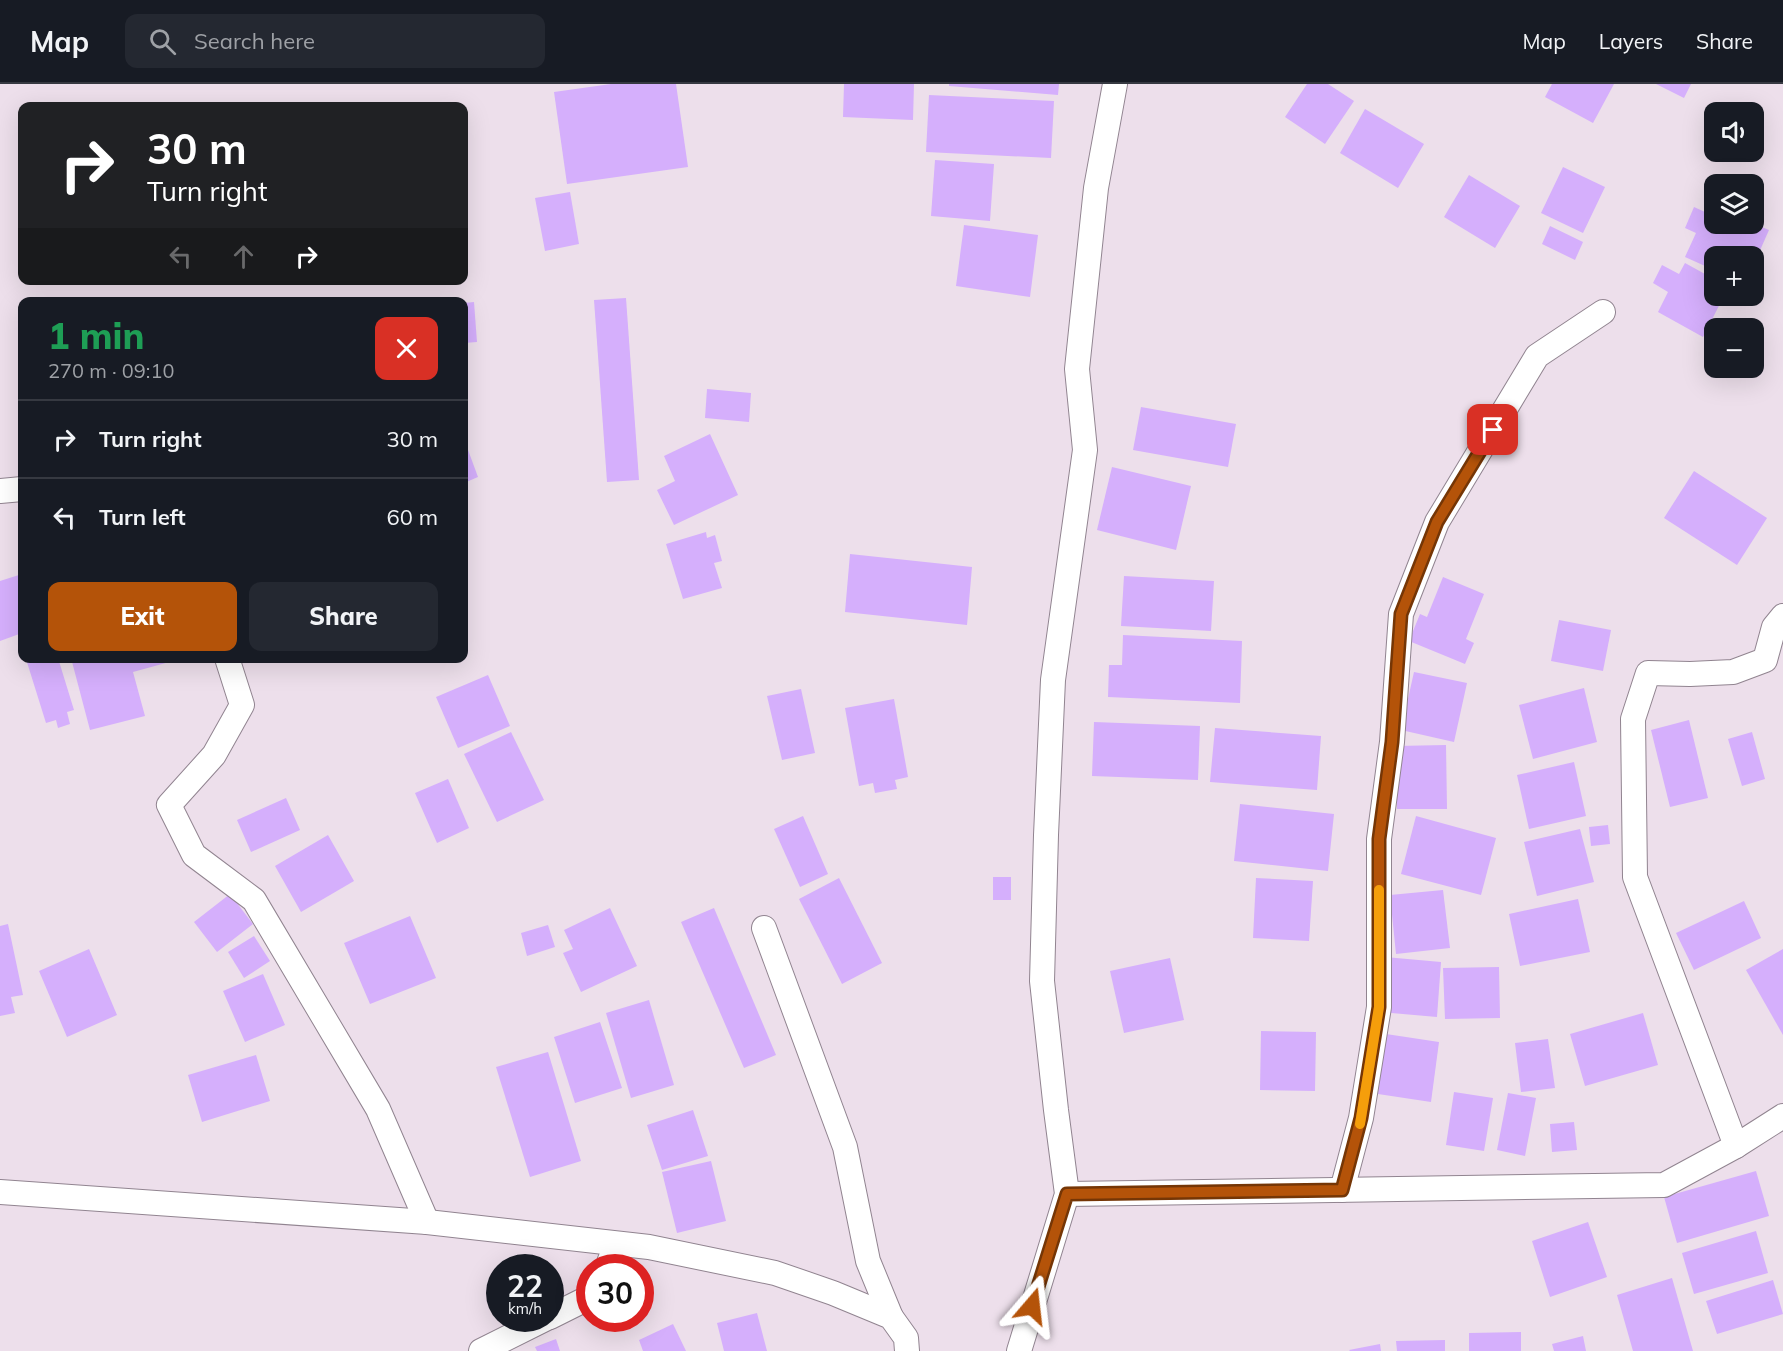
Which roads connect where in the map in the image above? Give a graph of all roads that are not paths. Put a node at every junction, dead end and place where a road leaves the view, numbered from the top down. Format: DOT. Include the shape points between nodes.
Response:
graph roads {
  1 [pos="1115,84"];
  2 [pos="1604,312"];
  3 [pos="18,489"];
  4 [pos="0,491"];
  5 [pos="1783,616"];
  6 [pos="229,663"];
  7 [pos="764,928"];
  8 [pos="1783,1116"];
  9 [pos="1736,1146"];
  10 [pos="1342,1190"];
  11 [pos="0,1192"];
  12 [pos="1067,1194"];
  13 [pos="427,1222"];
  14 [pos="616,1244"];
  15 [pos="612,1254"];
  16 [pos="891,1317"];
  17 [pos="521,1332"];
  18 [pos="482,1351"];
  19 [pos="907,1351"];
  20 [pos="1019,1351"];
  1 -- 12 [label="street" via="1096,188 1077,369 1085,450 1053,680 1046,823 1042,981"];
  2 -- 10 [label="street" via="1538,356 1437,522 1401,614 1392,742 1379,839 1379,1007 1361,1118"];
  3 -- 4 [label="street"];
  5 -- 9 [label="street" via="1774,627 1765,660 1733,672 1648,673 1633,719 1635,877"];
  6 -- 13 [label="street" via="242,705 214,755 169,805 195,855 254,900 378,1109"];
  7 -- 16 [label="street" via="845,1147 868,1261"];
  8 -- 9 [label="street"];
  9 -- 10 [label="street" via="1664,1185"];
  10 -- 12 [label="street"];
  11 -- 13 [label="street"];
  12 -- 20 [label="street"];
  13 -- 14 [label="street"];
  14 -- 15 [label="street"];
  14 -- 16 [label="street" via="775,1273"];
  16 -- 19 [label="street" via="906,1338"];
  17 -- 18 [label="street"];
}
